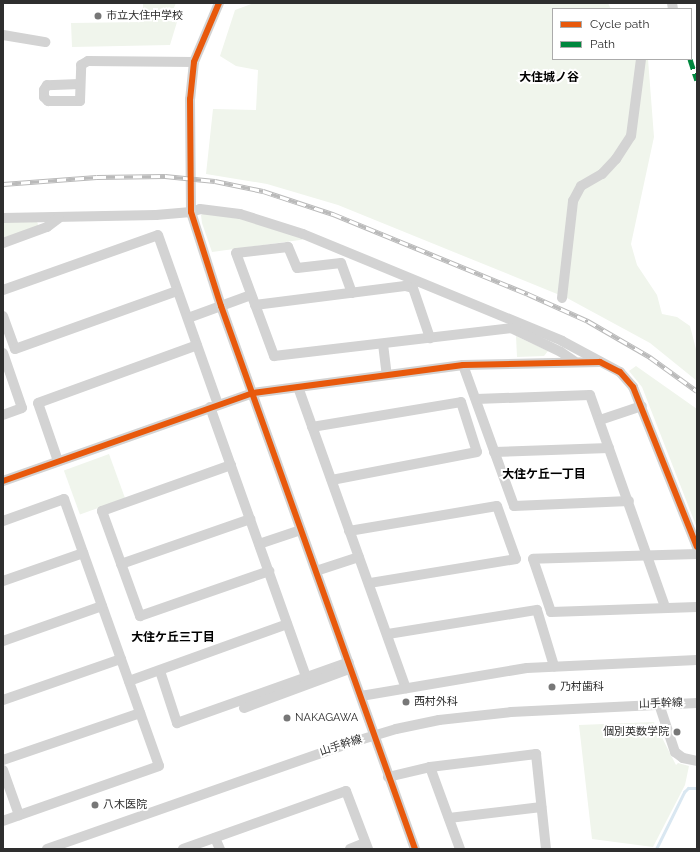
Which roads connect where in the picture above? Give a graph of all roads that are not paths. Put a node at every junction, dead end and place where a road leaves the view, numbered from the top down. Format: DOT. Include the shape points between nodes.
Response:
graph roads {
  1 [pos="218,3"];
  2 [pos="3,36"];
  3 [pos="45,42"];
  4 [pos="641,60"];
  5 [pos="194,62"];
  6 [pos="80,84"];
  7 [pos="191,207"];
  8 [pos="3,218"];
  9 [pos="60,218"];
  10 [pos="3,243"];
  11 [pos="3,290"];
  12 [pos="177,291"];
  13 [pos="352,293"];
  14 [pos="251,295"];
  15 [pos="562,298"];
  16 [pos="256,305"];
  17 [pos="221,306"];
  18 [pos="3,316"];
  19 [pos="188,318"];
  20 [pos="430,338"];
  21 [pos="383,344"];
  22 [pos="197,345"];
  23 [pos="3,353"];
  24 [pos="574,361"];
  25 [pos="600,362"];
  26 [pos="463,365"];
  27 [pos="387,375"];
  28 [pos="298,386"];
  29 [pos="253,393"];
  30 [pos="476,399"];
  31 [pos="214,405"];
  32 [pos="642,406"];
  33 [pos="3,415"];
  34 [pos="600,420"];
  35 [pos="312,426"];
  36 [pos="609,448"];
  37 [pos="494,452"];
  38 [pos="58,461"];
  39 [pos="230,465"];
  40 [pos="332,480"];
  41 [pos="3,481"];
  42 [pos="628,501"];
  43 [pos="250,519"];
  44 [pos="3,521"];
  45 [pos="301,530"];
  46 [pos="349,531"];
  47 [pos="259,544"];
  48 [pos="697,547"];
  49 [pos="83,553"];
  50 [pos="697,554"];
  51 [pos="649,555"];
  52 [pos="359,556"];
  53 [pos="121,564"];
  54 [pos="269,571"];
  55 [pos="316,571"];
  56 [pos="3,582"];
  57 [pos="369,584"];
  58 [pos="102,606"];
  59 [pos="697,607"];
  60 [pos="665,608"];
  61 [pos="287,624"];
  62 [pos="388,634"];
  63 [pos="3,641"];
  64 [pos="121,659"];
  65 [pos="697,660"];
  66 [pos="350,665"];
  67 [pos="554,666"];
  68 [pos="160,670"];
  69 [pos="306,677"];
  70 [pos="129,681"];
  71 [pos="406,688"];
  72 [pos="361,696"];
  73 [pos="3,700"];
  74 [pos="697,703"];
  75 [pos="659,704"];
  76 [pos="244,708"];
  77 [pos="140,713"];
  78 [pos="374,736"];
  79 [pos="3,760"];
  80 [pos="697,760"];
  81 [pos="430,767"];
  82 [pos="3,770"];
  83 [pos="388,778"];
  84 [pos="541,807"];
  85 [pos="20,815"];
  86 [pos="449,818"];
  87 [pos="3,821"];
  88 [pos="215,838"];
  89 [pos="366,846"];
  90 [pos="47,849"];
  91 [pos="186,849"];
  92 [pos="220,849"];
  93 [pos="350,849"];
  94 [pos="415,849"];
  95 [pos="460,849"];
  96 [pos="546,849"];
  1 -- 5 [label="street"];
  2 -- 3 [label="street"];
  4 -- 15 [label="street" via="631,136 616,159 602,174 581,186 573,201"];
  5 -- 6 [label="street" via="88,61 81,65"];
  5 -- 7 [label="street" via="190,99"];
  7 -- 9 [label="street"];
  7 -- 17 [label="street"];
  7 -- 25 [label="street" via="240,214 303,234 515,321 586,353"];
  8 -- 9 [label="street"];
  9 -- 10 [label="street" via="47,227"];
  11 -- 12 [label="street" via="158,235"];
  12 -- 18 [label="street" via="15,349"];
  12 -- 19 [label="street"];
  13 -- 14 [label="street" via="341,263 297,268 288,247 236,253"];
  13 -- 16 [label="street"];
  13 -- 20 [label="street" via="405,286 413,288"];
  14 -- 16 [label="street"];
  14 -- 17 [label="street"];
  16 -- 21 [label="street" via="274,356"];
  17 -- 19 [label="street"];
  17 -- 29 [label="street"];
  19 -- 22 [label="street"];
  20 -- 21 [label="street"];
  20 -- 24 [label="street" via="511,328"];
  21 -- 27 [label="street"];
  22 -- 31 [label="street"];
  22 -- 38 [label="street" via="38,403"];
  23 -- 33 [label="street" via="22,408"];
  24 -- 25 [label="street"];
  24 -- 26 [label="street"];
  25 -- 32 [label="street" via="620,372 633,387"];
  26 -- 27 [label="street"];
  26 -- 30 [label="street"];
  27 -- 28 [label="street"];
  28 -- 29 [label="street"];
  28 -- 35 [label="street"];
  29 -- 31 [label="street"];
  29 -- 45 [label="street"];
  30 -- 34 [label="street" via="590,395"];
  30 -- 37 [label="street"];
  31 -- 38 [label="street"];
  31 -- 39 [label="street"];
  32 -- 34 [label="street"];
  32 -- 48 [label="street"];
  34 -- 36 [label="street"];
  35 -- 40 [label="street"];
  35 -- 40 [label="street" via="461,402 478,452"];
  36 -- 37 [label="street"];
  36 -- 42 [label="street"];
  37 -- 42 [label="street" via="514,506"];
  38 -- 41 [label="street"];
  39 -- 43 [label="street"];
  39 -- 53 [label="street" via="102,511"];
  40 -- 46 [label="street"];
  42 -- 51 [label="street"];
  43 -- 47 [label="street"];
  43 -- 53 [label="street"];
  44 -- 49 [label="street" via="64,499"];
  45 -- 47 [label="street"];
  45 -- 55 [label="street"];
  46 -- 52 [label="street"];
  46 -- 57 [label="street" via="497,506 516,558"];
  47 -- 54 [label="street"];
  49 -- 56 [label="street"];
  49 -- 58 [label="street"];
  50 -- 51 [label="street"];
  51 -- 60 [label="street"];
  51 -- 60 [label="street" via="533,560 551,612"];
  52 -- 55 [label="street"];
  52 -- 57 [label="street"];
  53 -- 54 [label="street" via="140,616"];
  54 -- 61 [label="street"];
  55 -- 66 [label="street"];
  57 -- 62 [label="street"];
  58 -- 63 [label="street"];
  58 -- 64 [label="street"];
  59 -- 60 [label="street"];
  61 -- 68 [label="street"];
  61 -- 69 [label="street"];
  62 -- 67 [label="street" via="537,610"];
  62 -- 71 [label="street"];
  64 -- 70 [label="street"];
  64 -- 73 [label="street"];
  65 -- 67 [label="street"];
  66 -- 69 [label="street"];
  66 -- 72 [label="street"];
  66 -- 76 [label="street"];
  67 -- 71 [label="street"];
  68 -- 69 [label="street" via="177,723"];
  68 -- 70 [label="street"];
  70 -- 77 [label="street"];
  71 -- 72 [label="street"];
  72 -- 78 [label="street"];
  74 -- 75 [label="street, 山手幹線"];
  75 -- 78 [label="street, 山手幹線" via="504,712 439,720"];
  75 -- 80 [label="street" via="675,752 683,758"];
  77 -- 79 [label="street"];
  77 -- 85 [label="street" via="159,766"];
  78 -- 83 [label="street"];
  78 -- 90 [label="street, 山手幹線"];
  81 -- 83 [label="street"];
  81 -- 84 [label="street" via="536,754"];
  81 -- 86 [label="street"];
  82 -- 85 [label="street"];
  83 -- 94 [label="street"];
  84 -- 86 [label="street"];
  84 -- 96 [label="street"];
  85 -- 87 [label="street"];
  86 -- 95 [label="street"];
  88 -- 89 [label="street" via="346,791"];
  88 -- 91 [label="street"];
  88 -- 92 [label="street"];
  89 -- 93 [label="street"];
}
